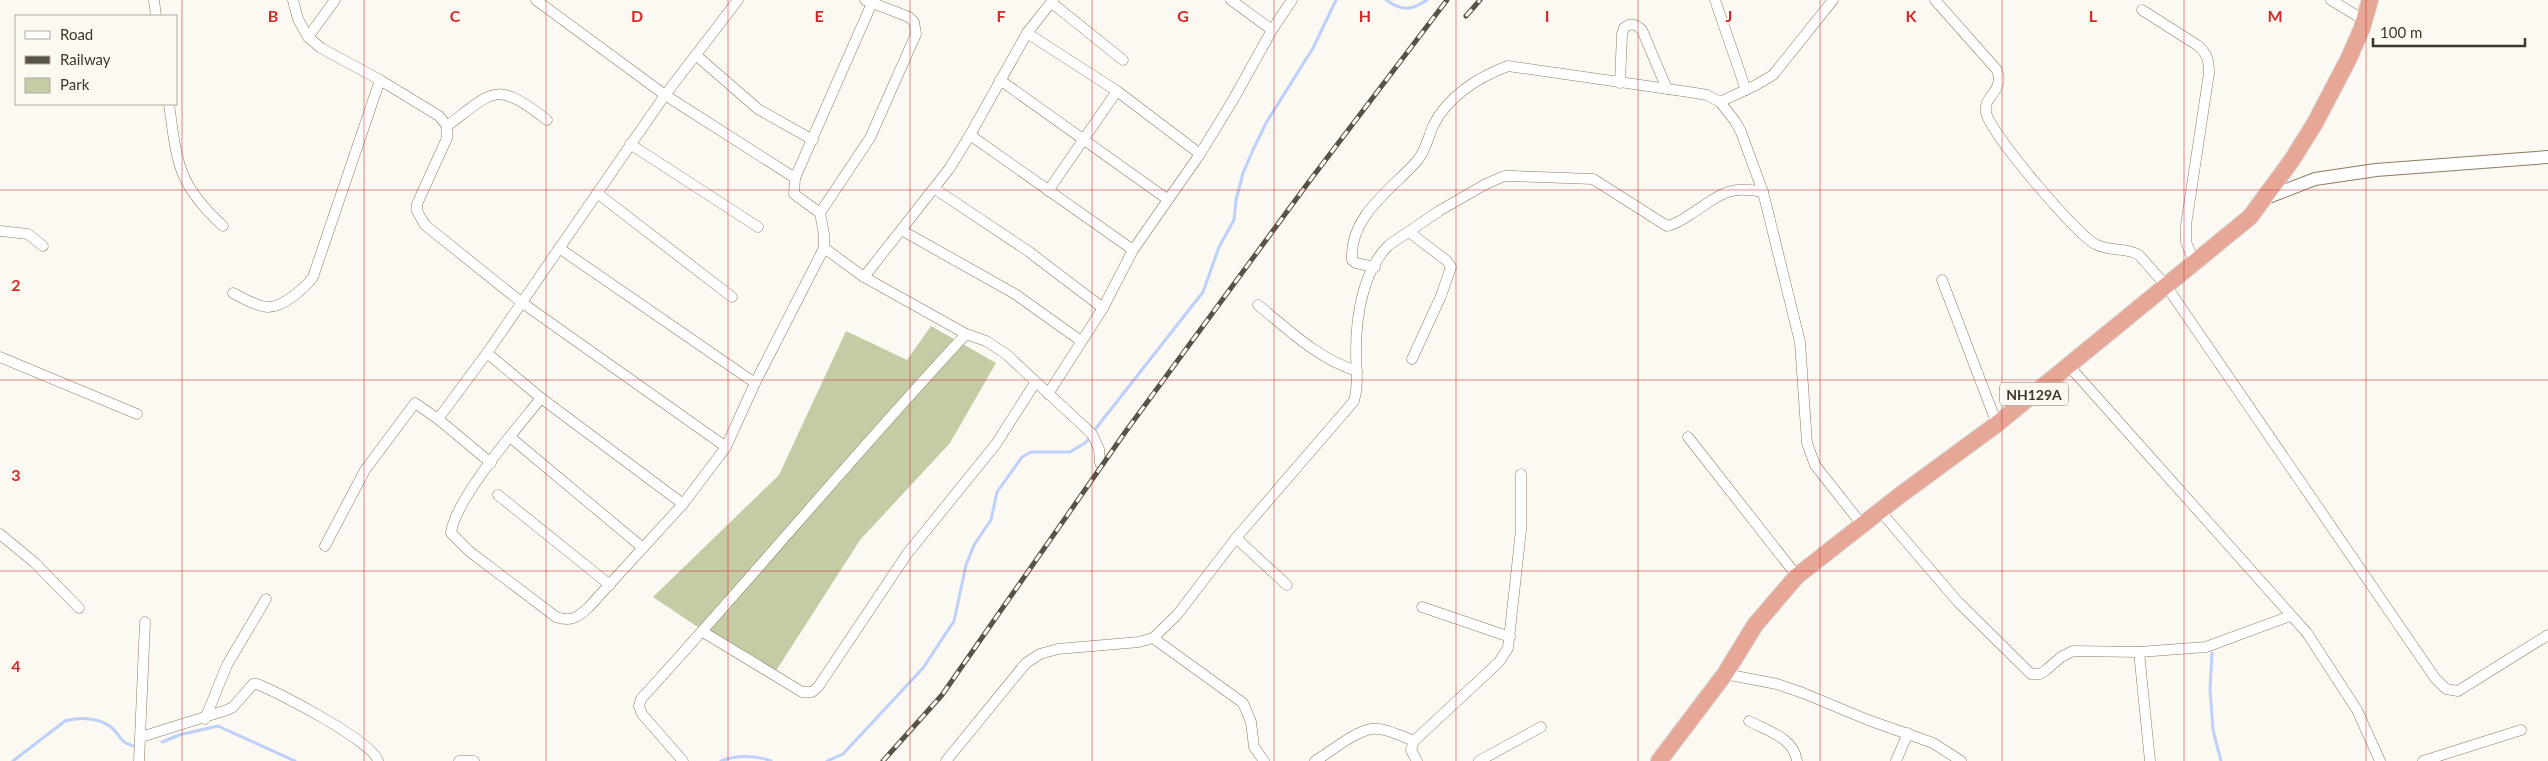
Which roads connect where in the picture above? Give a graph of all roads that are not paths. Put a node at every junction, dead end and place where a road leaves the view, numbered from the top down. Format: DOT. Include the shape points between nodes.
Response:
graph roads {
  1 [pos="154,0"];
  2 [pos="293,0"];
  3 [pos="335,0"];
  4 [pos="536,0"];
  5 [pos="738,0"];
  6 [pos="1231,0"];
  7 [pos="1292,0"];
  8 [pos="1715,0"];
  9 [pos="1833,0"];
  10 [pos="1935,0"];
  11 [pos="2331,0"];
  12 [pos="2370,0"];
  13 [pos="1052,1"];
  14 [pos="868,2"];
  15 [pos="2142,10"];
  16 [pos="156,15"];
  17 [pos="2364,20"];
  18 [pos="1272,30"];
  19 [pos="1027,33"];
  20 [pos="308,37"];
  21 [pos="697,56"];
  22 [pos="1123,60"];
  23 [pos="380,80"];
  24 [pos="1000,80"];
  25 [pos="1620,83"];
  26 [pos="1667,89"];
  27 [pos="1746,90"];
  28 [pos="1117,91"];
  29 [pos="665,95"];
  30 [pos="1720,102"];
  31 [pos="169,105"];
  32 [pos="547,120"];
  33 [pos="447,126"];
  34 [pos="970,135"];
  35 [pos="813,140"];
  36 [pos="1085,141"];
  37 [pos="630,144"];
  38 [pos="1200,154"];
  39 [pos="2548,158"];
  40 [pos="795,178"];
  41 [pos="935,189"];
  42 [pos="1048,191"];
  43 [pos="1763,192"];
  44 [pos="597,193"];
  45 [pos="2266,198"];
  46 [pos="1166,199"];
  47 [pos="820,213"];
  48 [pos="223,226"];
  49 [pos="758,227"];
  50 [pos="0,231"];
  51 [pos="902,231"];
  52 [pos="1409,232"];
  53 [pos="43,246"];
  54 [pos="559,248"];
  55 [pos="824,248"];
  56 [pos="1133,250"];
  57 [pos="2195,264"];
  58 [pos="1375,267"];
  59 [pos="864,277"];
  60 [pos="1942,280"];
  61 [pos="2167,287"];
  62 [pos="233,293"];
  63 [pos="732,298"];
  64 [pos="521,302"];
  65 [pos="1258,305"];
  66 [pos="1103,308"];
  67 [pos="966,334"];
  68 [pos="1081,341"];
  69 [pos="486,353"];
  70 [pos="0,356"];
  71 [pos="1412,359"];
  72 [pos="2069,366"];
  73 [pos="1357,371"];
  74 [pos="754,383"];
  75 [pos="1035,383"];
  76 [pos="1048,394"];
  77 [pos="540,398"];
  78 [pos="137,414"];
  79 [pos="438,419"];
  80 [pos="1997,424"];
  81 [pos="510,437"];
  82 [pos="1688,438"];
  83 [pos="726,447"];
  84 [pos="491,463"];
  85 [pos="1100,463"];
  86 [pos="1521,474"];
  87 [pos="498,495"];
  88 [pos="683,504"];
  89 [pos="1881,512"];
  90 [pos="1863,526"];
  91 [pos="0,534"];
  92 [pos="1236,538"];
  93 [pos="325,546"];
  94 [pos="643,548"];
  95 [pos="1797,576"];
  96 [pos="610,585"];
  97 [pos="1287,585"];
  98 [pos="266,599"];
  99 [pos="1422,607"];
  100 [pos="79,608"];
  101 [pos="2290,616"];
  102 [pos="145,622"];
  103 [pos="703,632"];
  104 [pos="2548,635"];
  105 [pos="1510,637"];
  106 [pos="1153,638"];
  107 [pos="2139,652"];
  108 [pos="1725,674"];
  109 [pos="205,719"];
  110 [pos="1750,721"];
  111 [pos="1541,727"];
  112 [pos="2521,730"];
  113 [pos="1908,732"];
  114 [pos="141,737"];
  115 [pos="1414,741"];
  116 [pos="139,761"];
  117 [pos="378,761"];
  118 [pos="459,761"];
  119 [pos="474,761"];
  120 [pos="683,761"];
  121 [pos="946,761"];
  122 [pos="1264,761"];
  123 [pos="1316,761"];
  124 [pos="1417,761"];
  125 [pos="1479,761"];
  126 [pos="1660,761"];
  127 [pos="1797,761"];
  128 [pos="1896,761"];
  129 [pos="1961,761"];
  130 [pos="2150,761"];
  131 [pos="2380,761"];
  132 [pos="2423,761"];
  1 -- 16 [label="street"];
  2 -- 20 [label="street" via="298,19"];
  3 -- 20 [label="street"];
  4 -- 29 [label="street"];
  5 -- 21 [label="street"];
  6 -- 18 [label="street"];
  7 -- 18 [label="street"];
  8 -- 27 [label="street"];
  9 -- 27 [label="street" via="1772,75"];
  10 -- 61 [label="street" via="1997,70 1998,88 1987,103 1988,119 2018,160 2093,243 2103,248 2134,252"];
  11 -- 17 [label="street"];
  12 -- 17 [label="highway, NH129A"];
  13 -- 19 [label="street"];
  13 -- 22 [label="street"];
  14 -- 35 [label="street"];
  14 -- 47 [label="street" via="909,17 916,28 914,40 870,138"];
  15 -- 57 [label="street" via="2205,51 2208,61 2209,73 2186,225 2186,242"];
  17 -- 45 [label="highway, NH129A" via="2349,58 2315,123"];
  18 -- 38 [label="street"];
  19 -- 24 [label="street"];
  19 -- 28 [label="street"];
  20 -- 23 [label="street" via="321,48"];
  21 -- 29 [label="street"];
  21 -- 35 [label="street" via="758,109"];
  23 -- 33 [label="street" via="439,116"];
  23 -- 62 [label="street" via="313,277 291,296 269,307"];
  24 -- 34 [label="street"];
  24 -- 36 [label="street"];
  25 -- 26 [label="street"];
  25 -- 26 [label="street" via="1622,34 1624,28 1632,24 1642,30"];
  25 -- 58 [label="street" via="1508,66 1473,83 1456,96 1439,116 1418,160 1380,196 1368,213 1352,252 1352,260"];
  26 -- 30 [label="street" via="1707,95"];
  27 -- 30 [label="street"];
  28 -- 36 [label="street"];
  28 -- 38 [label="street"];
  29 -- 37 [label="street"];
  29 -- 40 [label="street"];
  30 -- 43 [label="street" via="1735,121"];
  31 -- 48 [label="street" via="186,184 204,209"];
  32 -- 33 [label="street" via="506,94 494,94 484,97"];
  33 -- 64 [label="street" via="448,138 420,194 416,211 425,225"];
  34 -- 41 [label="street"];
  34 -- 42 [label="street"];
  35 -- 40 [label="street"];
  36 -- 42 [label="street"];
  36 -- 46 [label="street"];
  37 -- 44 [label="street"];
  37 -- 49 [label="street"];
  38 -- 46 [label="street"];
  39 -- 45 [label="street" via="2376,170 2315,179"];
  40 -- 47 [label="street" via="794,194"];
  41 -- 51 [label="street"];
  41 -- 66 [label="street" via="1028,250"];
  42 -- 56 [label="street"];
  43 -- 52 [label="street" via="1728,190 1680,222 1667,226 1593,179 1504,176 1439,211"];
  43 -- 90 [label="street" via="1800,342 1807,443 1815,466"];
  44 -- 54 [label="street"];
  44 -- 63 [label="street"];
  45 -- 57 [label="highway, NH129A" via="2250,218"];
  46 -- 56 [label="street"];
  47 -- 55 [label="street"];
  50 -- 53 [label="street" via="28,234"];
  51 -- 59 [label="street"];
  51 -- 68 [label="street" via="1015,294"];
  52 -- 58 [label="street" via="1382,252"];
  52 -- 71 [label="street" via="1451,267 1435,312"];
  54 -- 64 [label="street"];
  54 -- 74 [label="street"];
  55 -- 59 [label="street"];
  55 -- 74 [label="street"];
  56 -- 66 [label="street"];
  57 -- 61 [label="highway, NH129A"];
  58 -- 73 [label="street" via="1362,289"];
  59 -- 67 [label="street"];
  60 -- 80 [label="street"];
  61 -- 72 [label="highway, NH129A"];
  61 -- 104 [label="street" via="2435,678 2446,689 2458,691 2466,687"];
  64 -- 69 [label="street"];
  64 -- 83 [label="street"];
  65 -- 73 [label="street" via="1324,357"];
  66 -- 68 [label="street"];
  67 -- 75 [label="street" via="986,341 1006,354"];
  67 -- 103 [label="street" via="888,417"];
  68 -- 76 [label="street"];
  69 -- 77 [label="street"];
  69 -- 79 [label="street"];
  70 -- 78 [label="street"];
  72 -- 80 [label="highway, NH129A"];
  72 -- 101 [label="street"];
  73 -- 92 [label="street" via="1354,401"];
  74 -- 83 [label="street"];
  75 -- 76 [label="street"];
  75 -- 103 [label="street" via="996,444 907,554 818,688 802,692"];
  76 -- 85 [label="street" via="1092,434 1099,449"];
  77 -- 81 [label="street"];
  77 -- 88 [label="street"];
  79 -- 84 [label="street"];
  79 -- 93 [label="street" via="415,403 365,470"];
  80 -- 89 [label="highway, NH129A"];
  81 -- 84 [label="street"];
  81 -- 94 [label="street"];
  82 -- 95 [label="street"];
  83 -- 88 [label="street"];
  84 -- 96 [label="street" via="456,513 451,533 458,541 556,617 565,620 576,619"];
  86 -- 105 [label="street" via="1522,530"];
  87 -- 96 [label="street"];
  88 -- 94 [label="street"];
  89 -- 90 [label="highway, NH129A"];
  89 -- 107 [label="street" via="1958,602 2031,674 2040,674 2073,651"];
  90 -- 95 [label="highway, NH129A"];
  91 -- 100 [label="street" via="35,563"];
  92 -- 97 [label="street"];
  92 -- 106 [label="street" via="1177,615"];
  94 -- 96 [label="street"];
  95 -- 108 [label="highway, NH129A" via="1755,625"];
  98 -- 109 [label="street" via="227,665"];
  99 -- 105 [label="street"];
  101 -- 107 [label="street" via="2206,647"];
  101 -- 131 [label="street" via="2307,632 2336,674"];
  102 -- 114 [label="street"];
  103 -- 120 [label="street" via="641,699 639,706 642,714"];
  105 -- 115 [label="street" via="1508,648 1498,662"];
  106 -- 121 [label="street" via="1040,654 1026,663"];
  106 -- 122 [label="street" via="1243,703 1251,722 1254,748"];
  107 -- 130 [label="street"];
  108 -- 113 [label="street" via="1788,688 1868,720"];
  108 -- 126 [label="highway, NH129A"];
  109 -- 114 [label="street"];
  109 -- 117 [label="street" via="233,707 253,684 257,684 328,720 373,752"];
  110 -- 127 [label="street" via="1791,744"];
  111 -- 125 [label="street"];
  112 -- 132 [label="street"];
  113 -- 128 [label="street"];
  113 -- 129 [label="street"];
  114 -- 116 [label="street"];
  115 -- 123 [label="street" via="1385,730 1372,729"];
  115 -- 124 [label="street" via="1411,750"];
  118 -- 119 [label="street"];
}
